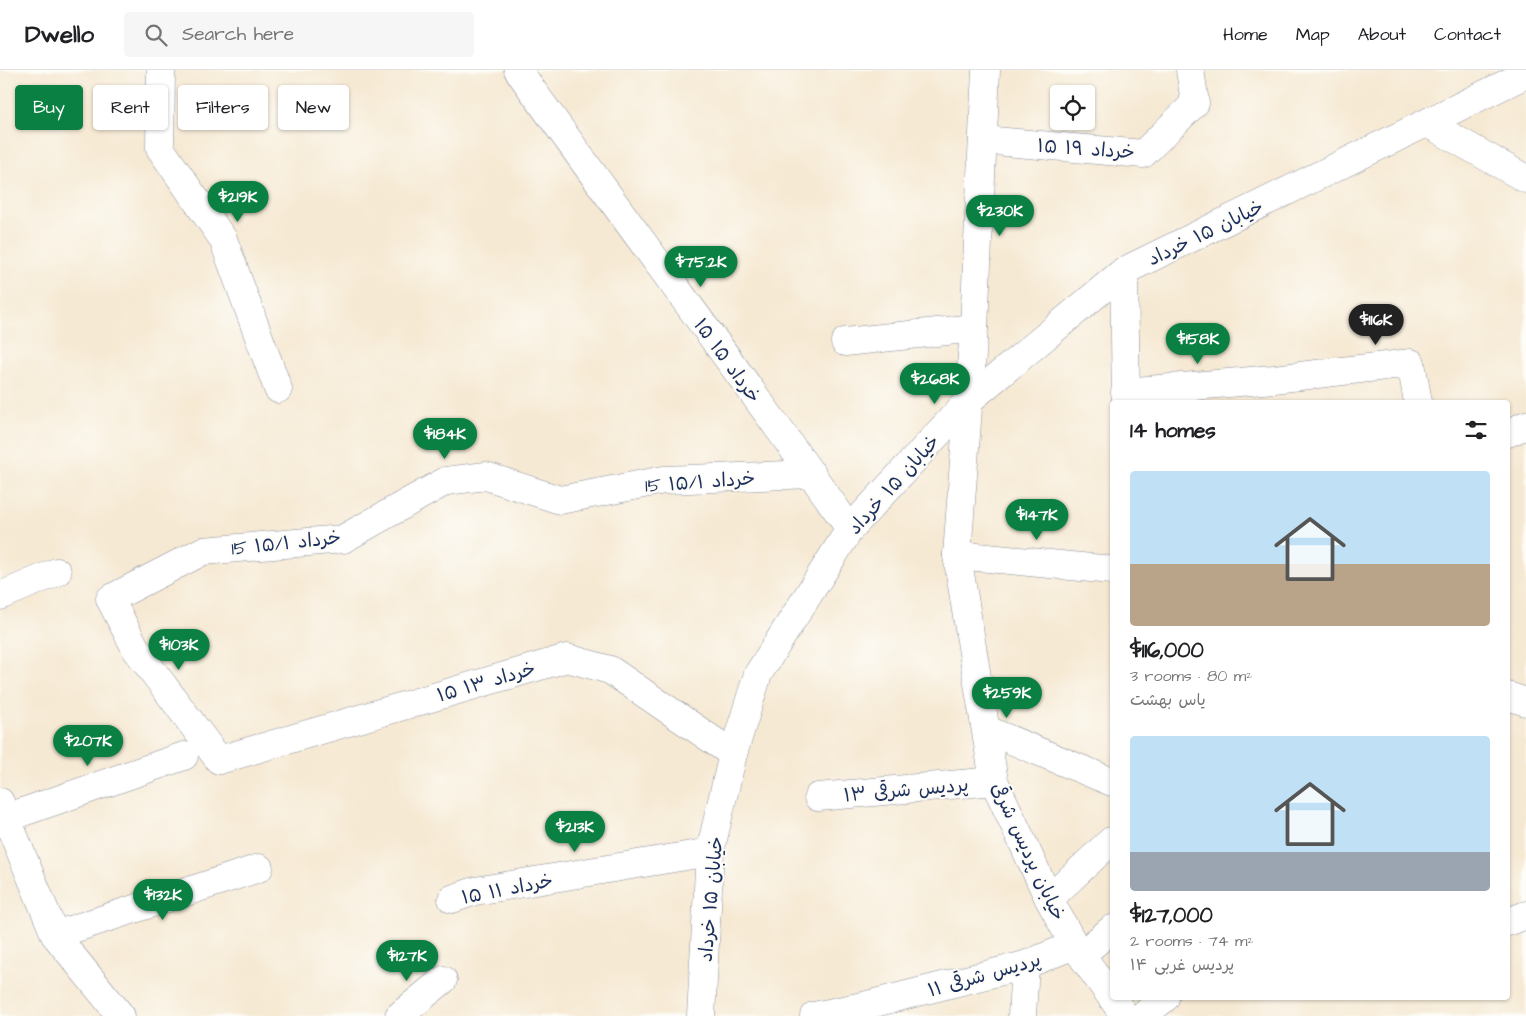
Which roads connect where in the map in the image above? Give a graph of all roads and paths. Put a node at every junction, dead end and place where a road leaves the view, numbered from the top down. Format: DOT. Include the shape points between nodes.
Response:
graph roads {
  1 [pos="161,70"];
  2 [pos="518,70"];
  3 [pos="986,70"];
  4 [pos="1190,70"];
  5 [pos="1526,74"];
  6 [pos="1427,124"];
  7 [pos="983,140"];
  8 [pos="1526,179"];
  9 [pos="1124,271"];
  10 [pos="974,328"];
  11 [pos="845,342"];
  12 [pos="278,389"];
  13 [pos="1126,398"];
  14 [pos="1418,400"];
  15 [pos="968,401"];
  16 [pos="1526,425"];
  17 [pos="1510,431"];
  18 [pos="812,474"];
  19 [pos="850,529"];
  20 [pos="957,555"];
  21 [pos="1110,570"];
  22 [pos="57,572"];
  23 [pos="0,596"];
  24 [pos="1510,697"];
  25 [pos="1526,702"];
  26 [pos="987,730"];
  27 [pos="733,754"];
  28 [pos="184,756"];
  29 [pos="219,760"];
  30 [pos="994,781"];
  31 [pos="1110,781"];
  32 [pos="818,797"];
  33 [pos="2,813"];
  34 [pos="1110,842"];
  35 [pos="710,852"];
  36 [pos="259,868"];
  37 [pos="452,899"];
  38 [pos="1049,900"];
  39 [pos="1526,915"];
  40 [pos="1510,921"];
  41 [pos="1110,930"];
  42 [pos="55,935"];
  43 [pos="1078,949"];
  44 [pos="1025,965"];
  45 [pos="442,980"];
  46 [pos="1110,995"];
  47 [pos="1114,1000"];
  48 [pos="1162,1000"];
  49 [pos="107,1011"];
  50 [pos="863,1011"];
  51 [pos="399,1016"];
  52 [pos="701,1016"];
  53 [pos="814,1016"];
  54 [pos="1022,1016"];
  55 [pos="1125,1016"];
  56 [pos="1142,1016"];
  1 -- 12 [label="street" via="160,148 223,239"];
  2 -- 18 [label="street, ۱۵ خرداد ۱۵"];
  3 -- 7 [label="street, خیابان پردیس شرقی"];
  4 -- 7 [label="street, ۱۵ خرداد ۱۹" via="1195,103 1143,154"];
  5 -- 6 [label="street, خیابان ۱۵ خرداد"];
  6 -- 8 [label="street"];
  6 -- 9 [label="street, خیابان ۱۵ خرداد"];
  7 -- 10 [label="street, خیابان پردیس شرقی"];
  9 -- 13 [label="street"];
  9 -- 15 [label="street, خیابان ۱۵ خرداد"];
  10 -- 11 [label="street"];
  10 -- 15 [label="street, خیابان پردیس شرقی"];
  13 -- 14 [label="street" via="1411,363"];
  15 -- 19 [label="street, خیابان ۱۵ خرداد"];
  15 -- 20 [label="street, خیابان پردیس شرقی"];
  16 -- 17 [label="street"];
  18 -- 19 [label="street, ۱۵ خرداد ۱۵"];
  18 -- 29 [label="street, 15 خرداد ۱۵/۱" via="664,480 560,500 486,476 446,481 343,539 203,551 110,599 136,649"];
  19 -- 27 [label="street, خیابان ۱۵ خرداد" via="758,674"];
  20 -- 21 [label="street"];
  20 -- 26 [label="street, خیابان پردیس شرقی"];
  22 -- 23 [label="street"];
  24 -- 25 [label="street"];
  26 -- 30 [label="street, خیابان پردیس شرقی"];
  26 -- 31 [label="street"];
  27 -- 29 [label="street, ۱۵ خرداد ۱۳" via="610,670 567,658"];
  27 -- 35 [label="street, خیابان ۱۵ خرداد"];
  28 -- 33 [label="street"];
  30 -- 32 [label="street, پردیس شرقی ۱۳"];
  30 -- 38 [label="street, خیابان پردیس شرقی"];
  33 -- 42 [label="street"];
  34 -- 38 [label="street"];
  35 -- 37 [label="street, ۱۵ خرداد ۱۱" via="475,891"];
  35 -- 52 [label="street, خیابان ۱۵ خرداد"];
  36 -- 42 [label="street"];
  38 -- 43 [label="street, خیابان پردیس شرقی"];
  39 -- 40 [label="street"];
  41 -- 43 [label="street, پردیس شرقی ۱۱"];
  42 -- 49 [label="street"];
  43 -- 44 [label="street, پردیس شرقی ۱۱"];
  43 -- 46 [label="street, خیابان پردیس شرقی"];
  44 -- 50 [label="street, پردیس شرقی ۱۱"];
  44 -- 54 [label="street"];
  45 -- 51 [label="street"];
  47 -- 55 [label="street, خیابان پردیس شرقی"];
  48 -- 56 [label="street"];
  50 -- 53 [label="street, پردیس شرقی ۱۱"];
}
